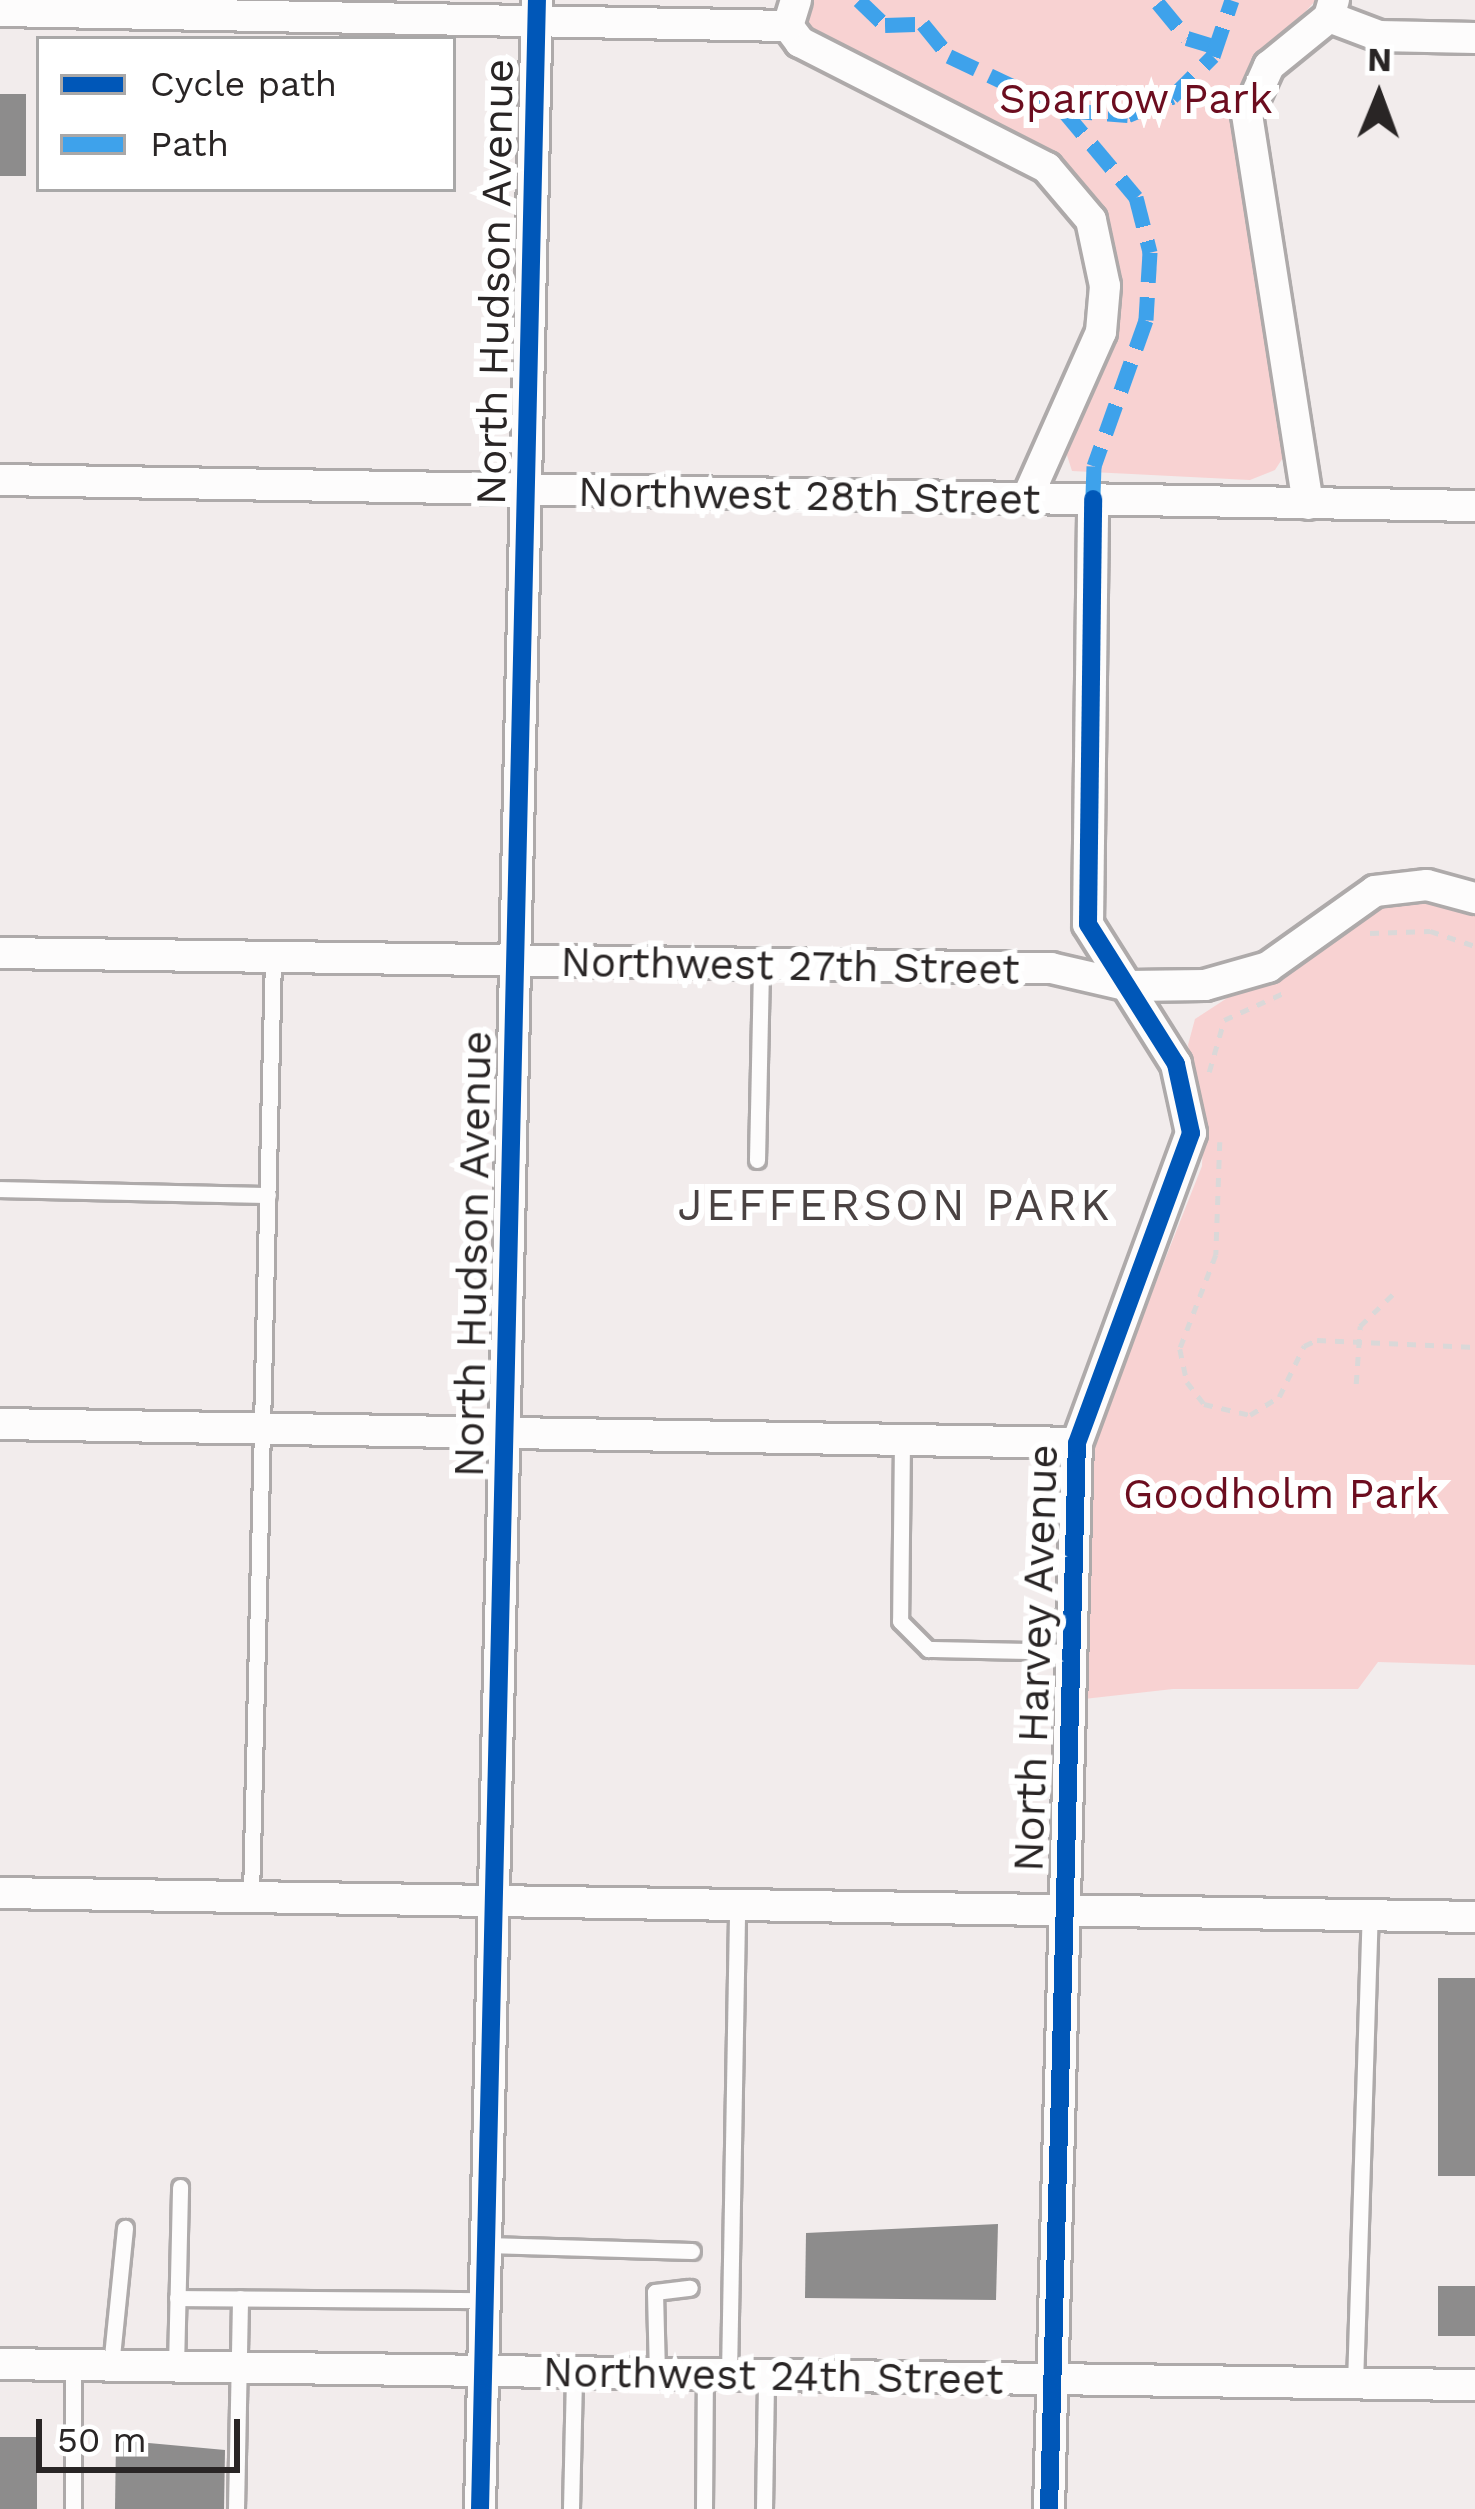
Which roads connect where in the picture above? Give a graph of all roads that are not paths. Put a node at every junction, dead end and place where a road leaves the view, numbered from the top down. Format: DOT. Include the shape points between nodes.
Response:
graph roads {
  1 [pos="1332,8"];
  2 [pos="0,11"];
  3 [pos="536,11"];
  4 [pos="792,13"];
  5 [pos="1475,38"];
  6 [pos="0,480"];
  7 [pos="526,494"];
  8 [pos="1027,498"];
  9 [pos="1093,499"];
  10 [pos="1308,503"];
  11 [pos="1475,506"];
  12 [pos="1475,898"];
  13 [pos="0,953"];
  14 [pos="273,958"];
  15 [pos="516,963"];
  16 [pos="761,967"];
  17 [pos="1129,986"];
  18 [pos="757,1160"];
  19 [pos="0,1189"];
  20 [pos="268,1195"];
  21 [pos="0,1424"];
  22 [pos="262,1429"];
  23 [pos="505,1433"];
  24 [pos="902,1440"];
  25 [pos="1077,1443"];
  26 [pos="1069,1652"];
  27 [pos="0,1893"];
  28 [pos="251,1897"];
  29 [pos="494,1901"];
  30 [pos="737,1905"];
  31 [pos="1064,1910"];
  32 [pos="1370,1916"];
  33 [pos="1475,1917"];
  34 [pos="180,2187"];
  35 [pos="125,2228"];
  36 [pos="486,2245"];
  37 [pos="692,2251"];
  38 [pos="690,2288"];
  39 [pos="177,2298"];
  40 [pos="240,2298"];
  41 [pos="485,2300"];
  42 [pos="0,2364"];
  43 [pos="73,2365"];
  44 [pos="111,2366"];
  45 [pos="176,2367"];
  46 [pos="238,2368"];
  47 [pos="483,2372"];
  48 [pos="574,2373"];
  49 [pos="657,2374"];
  50 [pos="717,2375"];
  51 [pos="766,2376"];
  52 [pos="1051,2379"];
  53 [pos="1355,2384"];
  54 [pos="1475,2385"];
  55 [pos="73,2509"];
  56 [pos="236,2509"];
  57 [pos="480,2509"];
  58 [pos="571,2509"];
  59 [pos="704,2509"];
  60 [pos="764,2509"];
  61 [pos="1048,2509"];
  1 -- 5 [label="street" via="1379,36"];
  1 -- 10 [label="street" via="1269,66 1247,116"];
  2 -- 3 [label="street"];
  3 -- 4 [label="street"];
  3 -- 7 [label="street, North Hudson Avenue"];
  4 -- 8 [label="street" via="812,51 1047,168 1091,220 1104,274 1101,332"];
  6 -- 7 [label="street, Northwest 28th Street"];
  7 -- 8 [label="street, Northwest 28th Street"];
  7 -- 15 [label="street, North Hudson Avenue"];
  8 -- 9 [label="street, Northwest 28th Street"];
  9 -- 10 [label="street, Northwest 28th Street"];
  9 -- 17 [label="street, North Harvey Avenue" via="1085,904"];
  10 -- 11 [label="street, Northwest 28th Street"];
  12 -- 17 [label="street, Northwest 27th Street" via="1427,885 1375,891 1268,967 1205,985"];
  13 -- 14 [label="street, Northwest 27th Street"];
  14 -- 15 [label="street, Northwest 27th Street"];
  14 -- 20 [label="lane"];
  15 -- 16 [label="street, Northwest 27th Street"];
  15 -- 23 [label="street, North Hudson Avenue"];
  16 -- 17 [label="street, Northwest 27th Street" via="1051,968"];
  16 -- 18 [label="lane"];
  17 -- 25 [label="street, North Harvey Avenue" via="1176,1064 1191,1133"];
  19 -- 20 [label="lane"];
  20 -- 22 [label="lane"];
  21 -- 22 [label="street"];
  22 -- 23 [label="street"];
  22 -- 28 [label="lane"];
  23 -- 24 [label="street"];
  23 -- 29 [label="street, North Hudson Avenue"];
  24 -- 25 [label="street"];
  24 -- 26 [label="lane" via="899,1622 928,1649"];
  25 -- 26 [label="street, North Harvey Avenue"];
  26 -- 31 [label="street, North Harvey Avenue"];
  27 -- 28 [label="street"];
  28 -- 29 [label="street"];
  29 -- 30 [label="street"];
  29 -- 36 [label="street, North Hudson Avenue"];
  30 -- 31 [label="street"];
  30 -- 50 [label="lane"];
  31 -- 32 [label="street"];
  31 -- 52 [label="street, North Harvey Avenue"];
  32 -- 33 [label="street"];
  32 -- 53 [label="lane"];
  34 -- 39 [label="lane"];
  35 -- 44 [label="lane"];
  36 -- 37 [label="lane"];
  36 -- 41 [label="street, North Hudson Avenue"];
  38 -- 49 [label="lane" via="655,2292"];
  39 -- 40 [label="lane"];
  39 -- 45 [label="lane"];
  40 -- 41 [label="lane"];
  40 -- 46 [label="lane"];
  41 -- 47 [label="street, North Hudson Avenue"];
  42 -- 43 [label="street, Northwest 24th Street"];
  43 -- 44 [label="street, Northwest 24th Street"];
  43 -- 55 [label="lane"];
  44 -- 45 [label="street, Northwest 24th Street"];
  45 -- 46 [label="street, Northwest 24th Street"];
  46 -- 47 [label="street, Northwest 24th Street"];
  46 -- 56 [label="lane"];
  47 -- 48 [label="street, Northwest 24th Street"];
  47 -- 57 [label="street, North Hudson Avenue"];
  48 -- 49 [label="street, Northwest 24th Street"];
  48 -- 58 [label="lane"];
  49 -- 50 [label="street, Northwest 24th Street"];
  50 -- 51 [label="street, Northwest 24th Street"];
  50 -- 59 [label="lane"];
  51 -- 52 [label="street, Northwest 24th Street"];
  51 -- 60 [label="lane"];
  52 -- 53 [label="street, Northwest 24th Street"];
  52 -- 61 [label="street, North Harvey Avenue"];
  53 -- 54 [label="street, Northwest 24th Street"];
}
